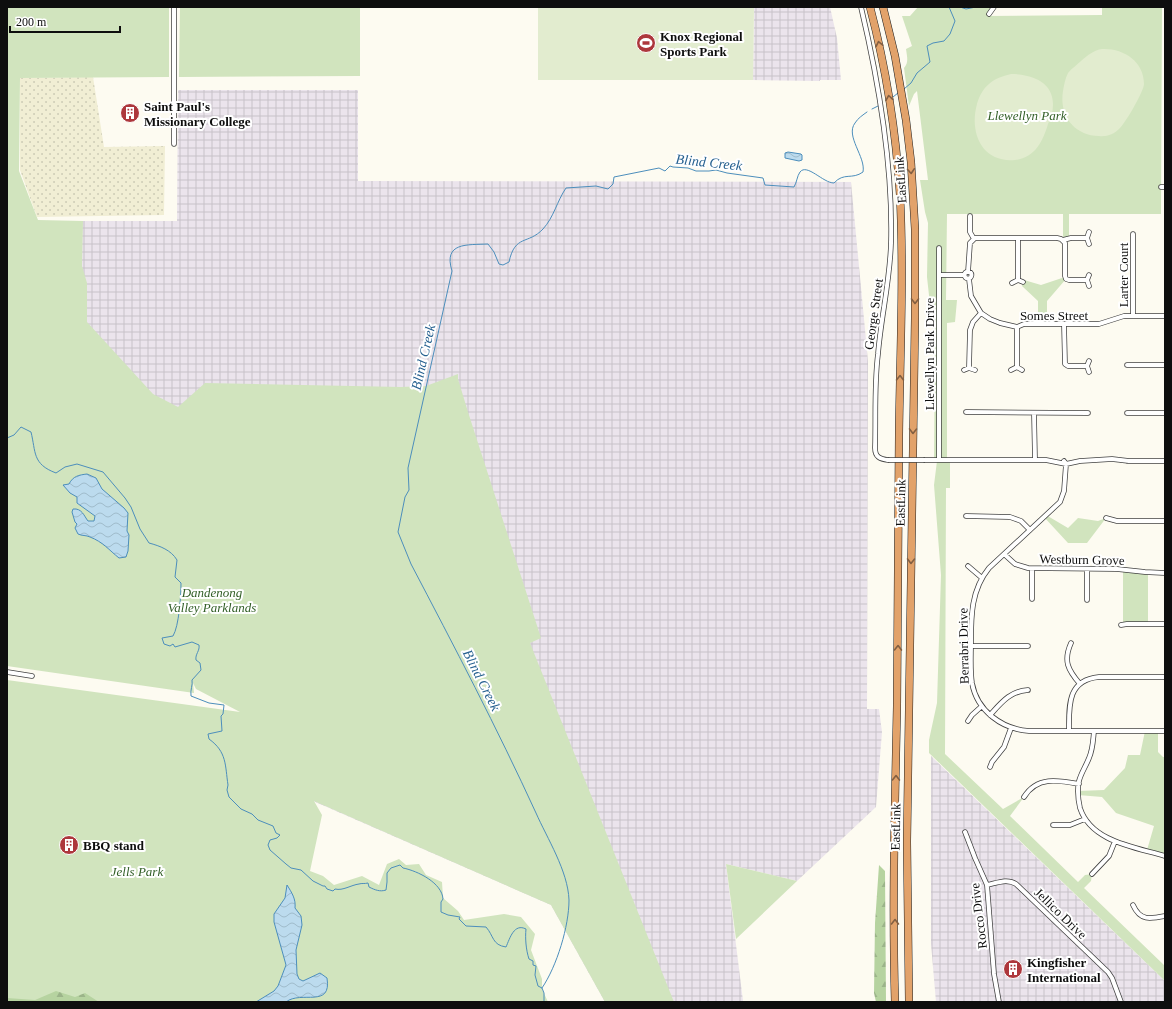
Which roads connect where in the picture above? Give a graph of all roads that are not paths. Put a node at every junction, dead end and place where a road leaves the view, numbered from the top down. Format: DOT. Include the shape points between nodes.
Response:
graph roads {
  1 [pos="174,7"];
  2 [pos="861,7"];
  3 [pos="870,7"];
  4 [pos="883,7"];
  5 [pos="994,7"];
  6 [pos="989,14"];
  7 [pos="174,144"];
  8 [pos="970,216"];
  9 [pos="1089,232"];
  10 [pos="1133,234"];
  11 [pos="1018,238"];
  12 [pos="1087,238"];
  13 [pos="974,239"];
  14 [pos="1063,240"];
  15 [pos="1089,244"];
  16 [pos="939,248"];
  17 [pos="966,274"];
  18 [pos="939,275"];
  19 [pos="1089,275"];
  20 [pos="1018,280"];
  21 [pos="1087,280"];
  22 [pos="1023,282"];
  23 [pos="1012,283"];
  24 [pos="1089,286"];
  25 [pos="981,313"];
  26 [pos="1133,316"];
  27 [pos="1165,316"];
  28 [pos="1064,324"];
  29 [pos="1017,327"];
  30 [pos="1089,361"];
  31 [pos="1127,365"];
  32 [pos="1165,365"];
  33 [pos="1087,366"];
  34 [pos="969,368"];
  35 [pos="1017,368"];
  36 [pos="964,370"];
  37 [pos="975,370"];
  38 [pos="1011,370"];
  39 [pos="1022,370"];
  40 [pos="1089,372"];
  41 [pos="966,412"];
  42 [pos="1088,412"];
  43 [pos="1034,413"];
  44 [pos="1127,413"];
  45 [pos="1165,413"];
  46 [pos="939,460"];
  47 [pos="1034,460"];
  48 [pos="1165,461"];
  49 [pos="1064,463"];
  50 [pos="966,516"];
  51 [pos="1106,518"];
  52 [pos="1165,521"];
  53 [pos="1030,530"];
  54 [pos="1004,554"];
  55 [pos="968,566"];
  56 [pos="1032,569"];
  57 [pos="1087,569"];
  58 [pos="1165,573"];
  59 [pos="982,578"];
  60 [pos="1032,599"];
  61 [pos="1087,600"];
  62 [pos="1165,624"];
  63 [pos="1121,625"];
  64 [pos="1071,643"];
  65 [pos="971,646"];
  66 [pos="1028,646"];
  67 [pos="7,672"];
  68 [pos="32,676"];
  69 [pos="1165,677"];
  70 [pos="1080,684"];
  71 [pos="1028,690"];
  72 [pos="982,706"];
  73 [pos="990,715"];
  74 [pos="968,721"];
  75 [pos="1011,728"];
  76 [pos="1165,730"];
  77 [pos="1068,731"];
  78 [pos="1094,731"];
  79 [pos="990,767"];
  80 [pos="1079,784"];
  81 [pos="1024,797"];
  82 [pos="1085,819"];
  83 [pos="1053,825"];
  84 [pos="965,832"];
  85 [pos="1115,841"];
  86 [pos="1165,856"];
  87 [pos="1092,874"];
  88 [pos="987,885"];
  89 [pos="1133,905"];
  90 [pos="1165,916"];
  91 [pos="895,1002"];
  92 [pos="909,1002"];
  93 [pos="999,1002"];
  94 [pos="1121,1002"];
  1 -- 7 [label="street"];
  2 -- 46 [label="street, George Street, bridge" via="883,119 890,192 889,269 876,365 876,454 879,458 888,460"];
  91 -- 3 [label="highway, EastLink, one-way" via="902,252 899,186 891,113"];
  4 -- 92 [label="highway, EastLink, one-way" via="904,105 914,201 915,326 907,842"];
  5 -- 6 [label="street"];
  8 -- 13 [label="street" via="970,232"];
  9 -- 12 [label="street"];
  10 -- 26 [label="street, Larter Court"];
  11 -- 13 [label="street"];
  11 -- 14 [label="street"];
  11 -- 20 [label="street"];
  12 -- 14 [label="street"];
  12 -- 15 [label="street"];
  13 -- 17 [label="street, Somes Street" via="970,245 970,265"];
  14 -- 21 [label="street" via="1065,278"];
  16 -- 18 [label="street, Llewellyn Park Drive"];
  17 -- 18 [label="street"];
  17 -- 25 [label="street, Somes Street" via="971,275 971,296"];
  18 -- 46 [label="street, Llewellyn Park Drive"];
  19 -- 21 [label="street"];
  20 -- 22 [label="street"];
  20 -- 23 [label="street"];
  21 -- 24 [label="street"];
  25 -- 29 [label="street, Somes Street" via="994,322"];
  25 -- 34 [label="street" via="970,330"];
  26 -- 27 [label="street, Somes Street"];
  26 -- 28 [label="street, Somes Street" via="1118,317 1099,324"];
  28 -- 29 [label="street, Somes Street" via="1024,324"];
  28 -- 33 [label="street" via="1065,364"];
  29 -- 35 [label="street"];
  30 -- 33 [label="street"];
  31 -- 32 [label="street"];
  33 -- 40 [label="street"];
  34 -- 36 [label="street"];
  34 -- 37 [label="street"];
  35 -- 38 [label="street"];
  35 -- 39 [label="street"];
  41 -- 43 [label="street"];
  42 -- 43 [label="street"];
  43 -- 47 [label="street"];
  44 -- 45 [label="street"];
  46 -- 47 [label="street, George Street"];
  47 -- 49 [label="street, George Street" via="1057,459"];
  48 -- 49 [label="street, George Street" via="1071,459"];
  49 -- 53 [label="street, Berrabri Drive" via="1062,499"];
  50 -- 53 [label="street" via="1010,517"];
  51 -- 52 [label="street" via="1117,521"];
  53 -- 54 [label="street, Berrabri Drive"];
  54 -- 56 [label="street, Westburn Grove" via="1015,564"];
  54 -- 59 [label="street, Berrabri Drive"];
  55 -- 59 [label="street"];
  56 -- 57 [label="street, Westburn Grove"];
  56 -- 60 [label="street"];
  57 -- 58 [label="street, Westburn Grove"];
  57 -- 61 [label="street"];
  59 -- 65 [label="street, Berrabri Drive" via="972,604"];
  62 -- 63 [label="street"];
  64 -- 70 [label="street" via="1067,664"];
  65 -- 66 [label="street"];
  65 -- 72 [label="street, Berrabri Drive" via="972,685"];
  67 -- 68 [label="street"];
  69 -- 70 [label="street" via="1099,677"];
  70 -- 77 [label="street" via="1070,701"];
  71 -- 73 [label="street" via="1018,691 1008,697"];
  72 -- 73 [label="street, Berrabri Drive"];
  72 -- 74 [label="street"];
  73 -- 75 [label="street, Berrabri Drive"];
  75 -- 77 [label="street, Berrabri Drive" via="1029,731"];
  75 -- 79 [label="street" via="1004,747"];
  76 -- 78 [label="street, Berrabri Drive"];
  77 -- 78 [label="street, Berrabri Drive"];
  78 -- 80 [label="street" via="1091,752"];
  80 -- 81 [label="street" via="1058,780 1044,782 1030,789"];
  80 -- 82 [label="street" via="1079,801"];
  82 -- 83 [label="street" via="1068,826"];
  82 -- 85 [label="street" via="1097,832"];
  84 -- 88 [label="street, Rocco Drive"];
  85 -- 86 [label="street"];
  85 -- 87 [label="street" via="1109,856"];
  88 -- 93 [label="street, Rocco Drive" via="994,976"];
  88 -- 94 [label="street, Jellico Drive" via="1007,881 1016,884 1108,972"];
  89 -- 90 [label="street" via="1144,917"];
}
